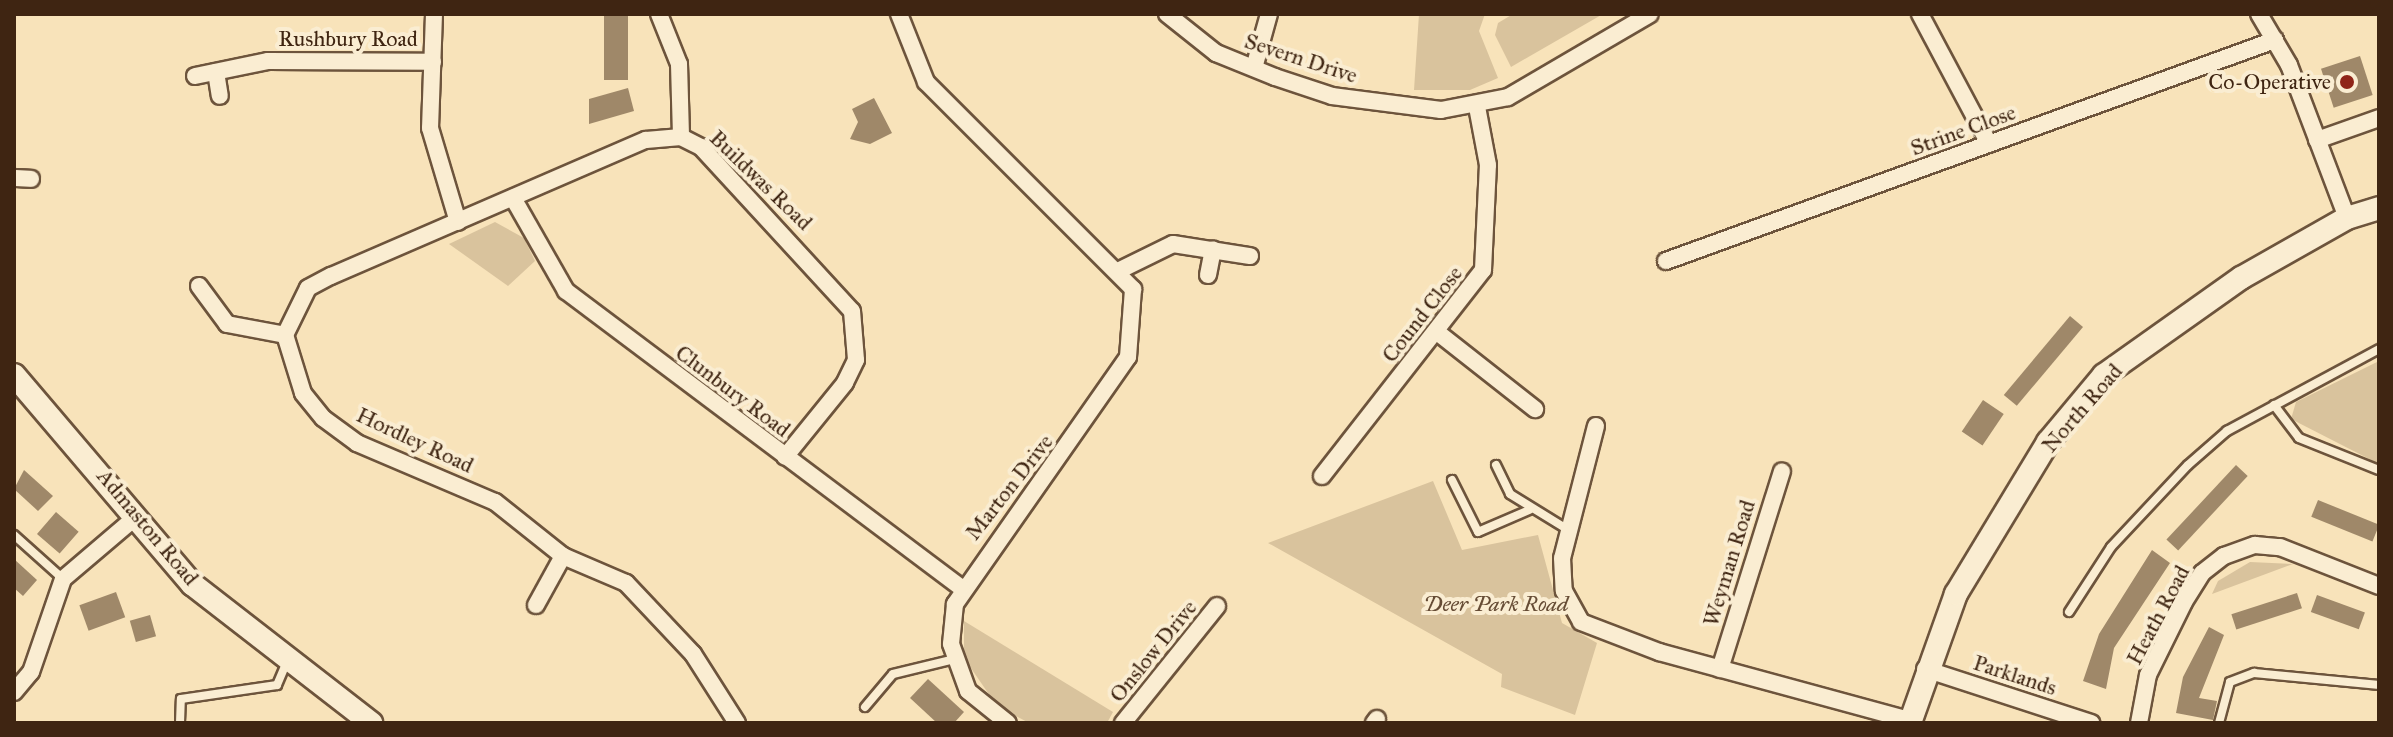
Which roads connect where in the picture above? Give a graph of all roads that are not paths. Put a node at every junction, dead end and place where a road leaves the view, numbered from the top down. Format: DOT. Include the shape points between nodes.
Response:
graph roads {
  1 [pos="434,14"];
  2 [pos="659,14"];
  3 [pos="899,14"];
  4 [pos="1167,14"];
  5 [pos="1269,14"];
  6 [pos="1650,14"];
  7 [pos="1920,14"];
  8 [pos="2259,14"];
  9 [pos="2275,40"];
  10 [pos="433,62"];
  11 [pos="1254,68"];
  12 [pos="216,72"];
  13 [pos="195,76"];
  14 [pos="220,96"];
  15 [pos="1477,107"];
  16 [pos="2379,118"];
  17 [pos="681,137"];
  18 [pos="2317,140"];
  19 [pos="1989,144"];
  20 [pos="513,198"];
  21 [pos="2379,208"];
  22 [pos="2347,218"];
  23 [pos="458,222"];
  24 [pos="1213,249"];
  25 [pos="1250,256"];
  26 [pos="1666,261"];
  27 [pos="1120,270"];
  28 [pos="1208,275"];
  29 [pos="199,286"];
  30 [pos="1437,332"];
  31 [pos="285,335"];
  32 [pos="2379,349"];
  33 [pos="14,375"];
  34 [pos="2274,405"];
  35 [pos="1535,409"];
  36 [pos="1596,426"];
  37 [pos="785,457"];
  38 [pos="1496,465"];
  39 [pos="2379,470"];
  40 [pos="1782,471"];
  41 [pos="1322,476"];
  42 [pos="1452,480"];
  43 [pos="1529,510"];
  44 [pos="137,516"];
  45 [pos="1567,529"];
  46 [pos="14,535"];
  47 [pos="563,556"];
  48 [pos="63,579"];
  49 [pos="2379,586"];
  50 [pos="961,588"];
  51 [pos="536,605"];
  52 [pos="1217,606"];
  53 [pos="2069,612"];
  54 [pos="955,659"];
  55 [pos="287,662"];
  56 [pos="1720,669"];
  57 [pos="1925,669"];
  58 [pos="2379,685"];
  59 [pos="14,692"];
  60 [pos="865,707"];
  61 [pos="1910,722"];
  62 [pos="180,723"];
  63 [pos="371,723"];
  64 [pos="737,723"];
  65 [pos="1008,723"];
  66 [pos="1123,723"];
  67 [pos="2091,723"];
  68 [pos="2139,723"];
  69 [pos="2219,723"];
  1 -- 10 [label="street"];
  2 -- 17 [label="street" via="679,64"];
  3 -- 27 [label="street, Marton Drive" via="926,82"];
  4 -- 11 [label="street, Severn Drive" via="1216,53"];
  5 -- 11 [label="street"];
  6 -- 15 [label="street, Severn Drive" via="1529,87"];
  7 -- 19 [label="street"];
  8 -- 9 [label="street"];
  9 -- 18 [label="street"];
  9 -- 19 [label="street, Strine Close"];
  10 -- 12 [label="street, Rushbury Road" via="338,57"];
  10 -- 23 [label="street" via="430,128"];
  11 -- 15 [label="street, Severn Drive" via="1332,96 1392,106"];
  12 -- 13 [label="street, Rushbury Road"];
  12 -- 14 [label="street"];
  15 -- 30 [label="street, Cound Close" via="1488,165 1488,253"];
  16 -- 18 [label="street"];
  17 -- 20 [label="street, Buildwas Road" via="646,140"];
  17 -- 37 [label="street, Buildwas Road" via="701,147 852,311 856,360"];
  18 -- 22 [label="street"];
  19 -- 26 [label="street, Strine Close"];
  20 -- 23 [label="street, Buildwas Road"];
  20 -- 37 [label="street, Clunbury Road" via="566,291"];
  21 -- 22 [label="street, North Road"];
  22 -- 57 [label="street, North Road" via="2181,317 2104,375 1997,521"];
  23 -- 31 [label="street" via="308,288"];
  24 -- 25 [label="street"];
  24 -- 27 [label="street" via="1173,244"];
  24 -- 28 [label="street"];
  27 -- 50 [label="street, Marton Drive" via="1133,289 1128,357 1100,405"];
  29 -- 31 [label="street" via="227,324"];
  30 -- 35 [label="street"];
  30 -- 41 [label="street, Cound Close"];
  31 -- 47 [label="street, Hordley Road" via="303,393 323,418 357,443 495,502"];
  32 -- 34 [label="lane"];
  33 -- 44 [label="street, Admaston Road"];
  34 -- 39 [label="lane" via="2299,438"];
  34 -- 53 [label="lane" via="2188,465 2111,547"];
  36 -- 45 [label="street"];
  37 -- 50 [label="street, Clunbury Road"];
  38 -- 43 [label="lane" via="1510,494"];
  40 -- 56 [label="street, Weyman Road"];
  42 -- 43 [label="lane" via="1478,532"];
  43 -- 45 [label="lane"];
  44 -- 48 [label="street"];
  44 -- 55 [label="street, Admaston Road" via="192,584"];
  45 -- 56 [label="street" via="1564,591 1581,622"];
  46 -- 48 [label="lane"];
  47 -- 51 [label="street"];
  47 -- 64 [label="street, Hordley Road" via="626,583 665,619"];
  48 -- 59 [label="street" via="31,672"];
  49 -- 68 [label="street, Heath Road" via="2280,547 2255,545 2224,556 2202,573 2184,602 2148,675"];
  50 -- 54 [label="street, Marton Drive" via="951,627"];
  52 -- 66 [label="street, Onslow Drive"];
  54 -- 60 [label="lane" via="893,674"];
  54 -- 65 [label="street, Marton Drive" via="968,691"];
  55 -- 62 [label="lane" via="277,685 181,699"];
  55 -- 63 [label="street, Admaston Road"];
  56 -- 61 [label="street"];
  57 -- 61 [label="street, North Road"];
  57 -- 67 [label="street, Parklands"];
  58 -- 69 [label="lane" via="2254,673 2230,682"];
}
